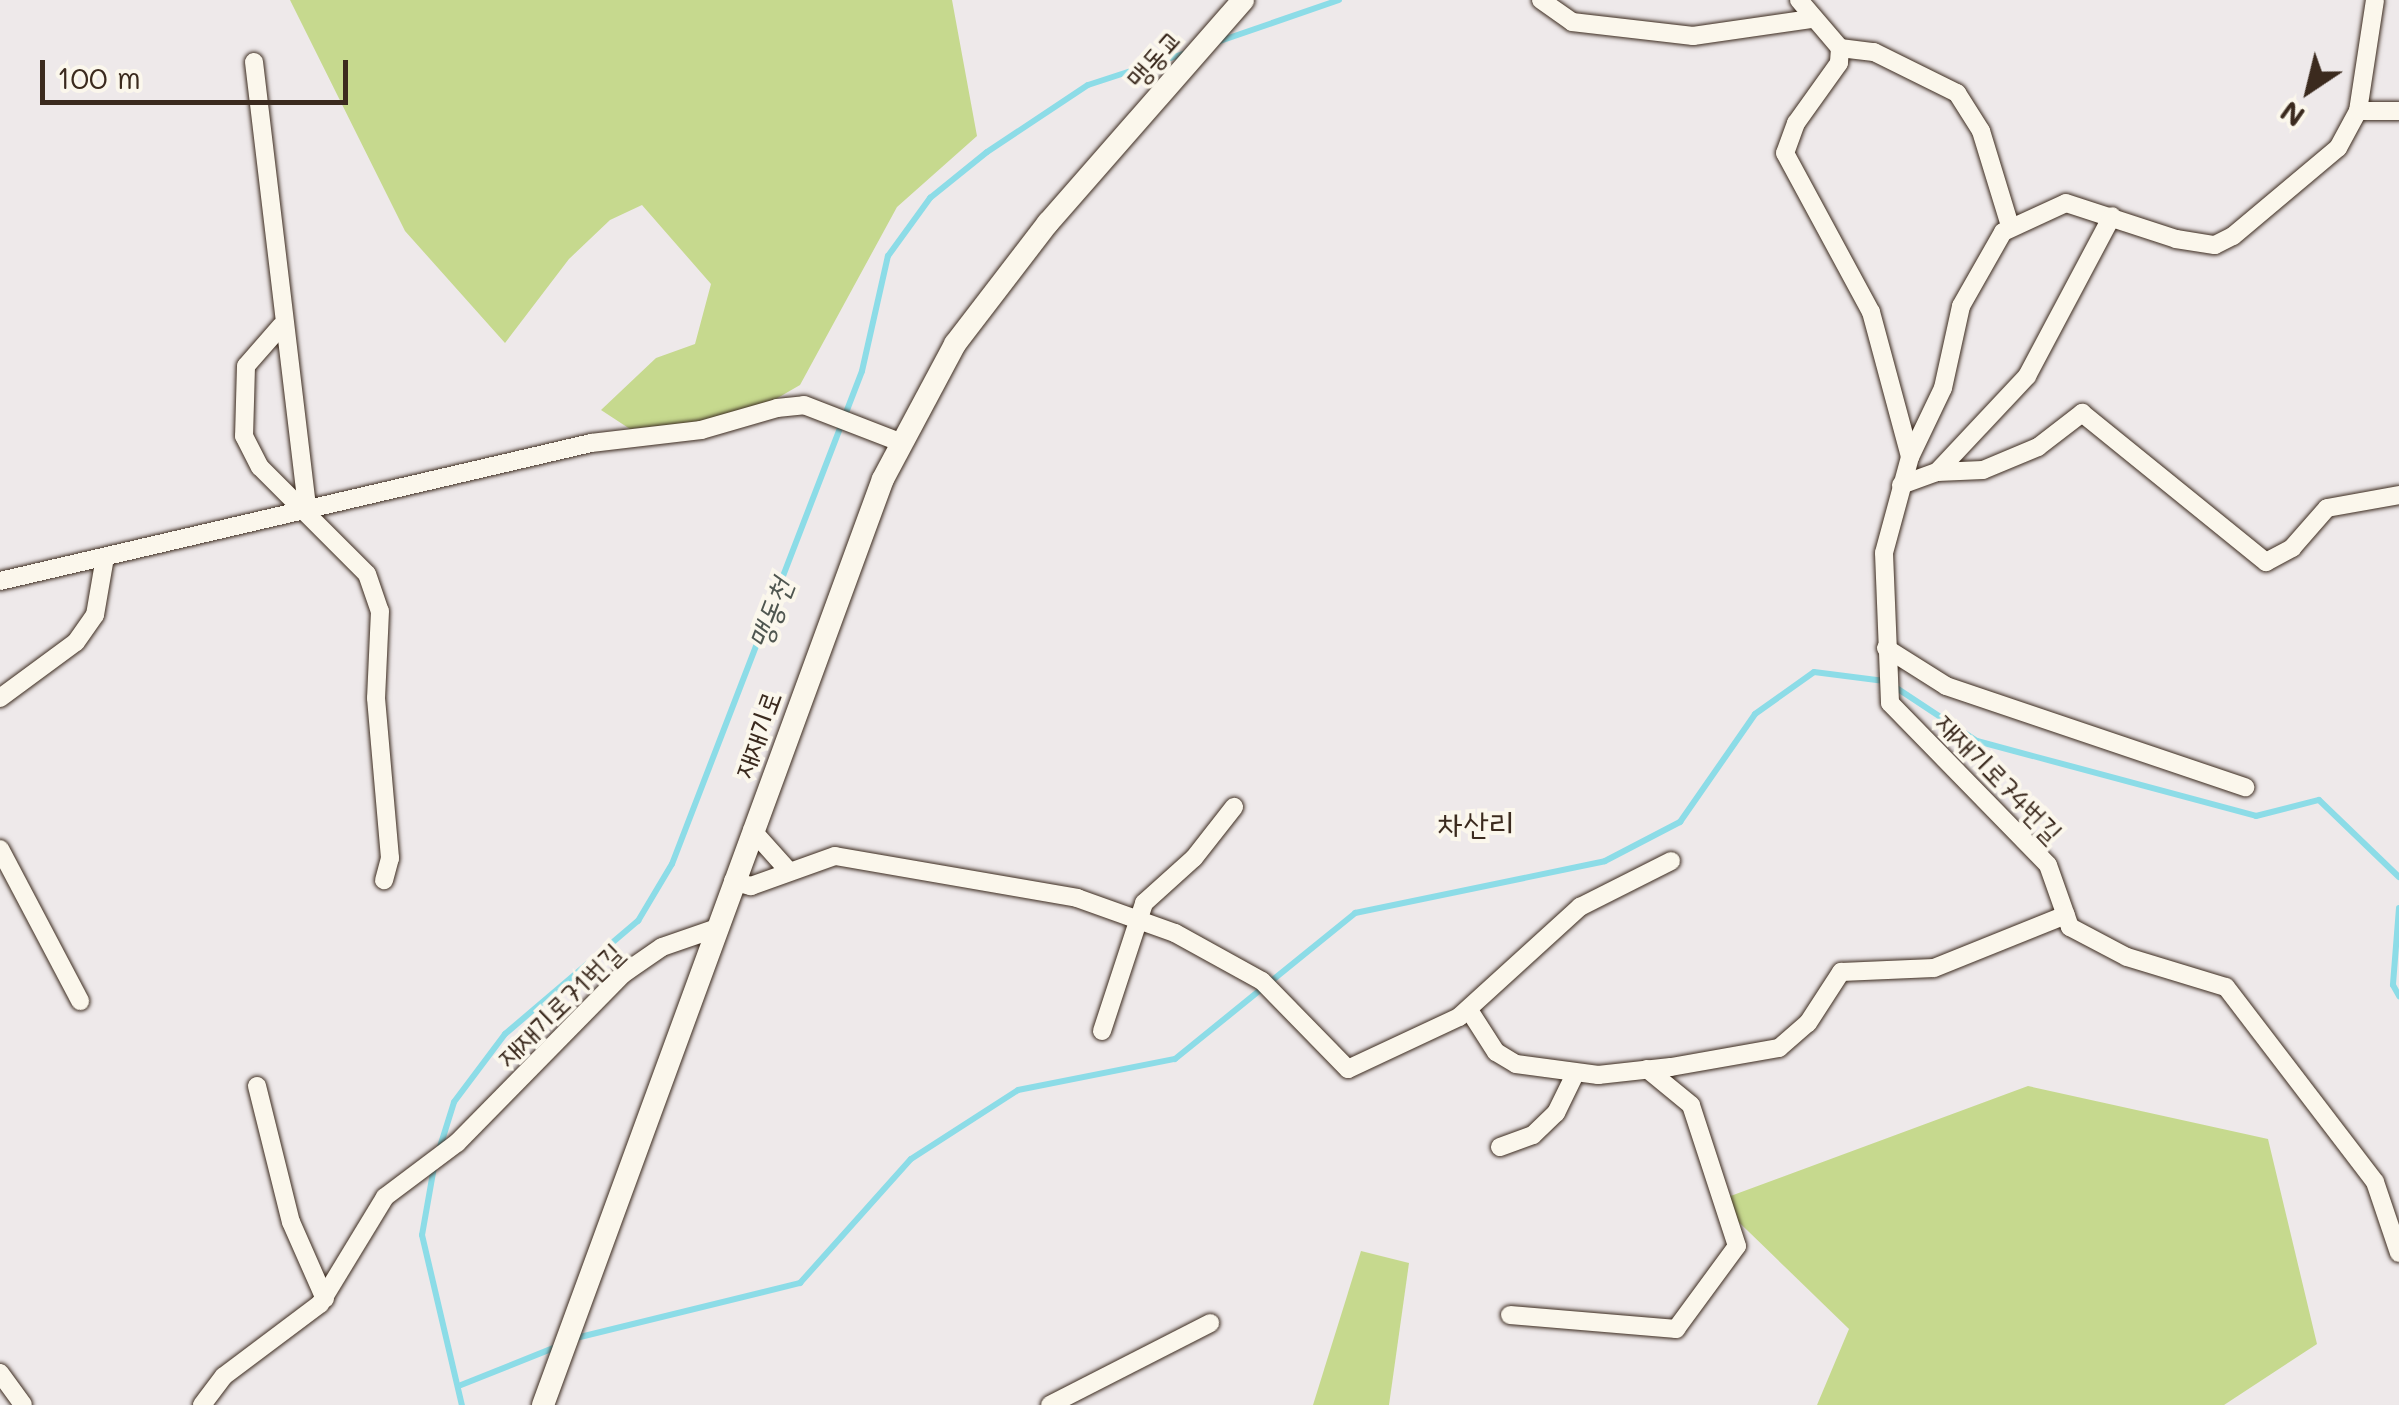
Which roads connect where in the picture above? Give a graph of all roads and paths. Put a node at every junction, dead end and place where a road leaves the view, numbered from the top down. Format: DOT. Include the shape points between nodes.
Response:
graph roads {
  1 [pos="1540,0"];
  2 [pos="1799,0"];
  3 [pos="2375,0"];
  4 [pos="1231,7"];
  5 [pos="1810,19"];
  6 [pos="1840,48"];
  7 [pos="254,62"];
  8 [pos="2358,110"];
  9 [pos="2399,112"];
  10 [pos="1123,137"];
  11 [pos="2112,216"];
  12 [pos="2010,226"];
  13 [pos="281,326"];
  14 [pos="902,443"];
  15 [pos="1910,457"];
  16 [pos="1937,472"];
  17 [pos="1901,485"];
  18 [pos="2399,495"];
  19 [pos="306,508"];
  20 [pos="105,557"];
  21 [pos="0,582"];
  22 [pos="1886,648"];
  23 [pos="0,698"];
  24 [pos="2245,787"];
  25 [pos="1234,807"];
  26 [pos="752,830"];
  27 [pos="0,849"];
  28 [pos="1672,860"];
  29 [pos="786,869"];
  30 [pos="384,880"];
  31 [pos="734,881"];
  32 [pos="2066,916"];
  33 [pos="1135,920"];
  34 [pos="714,930"];
  35 [pos="80,1001"];
  36 [pos="1468,1010"];
  37 [pos="1102,1031"];
  38 [pos="1646,1070"];
  39 [pos="1576,1074"];
  40 [pos="257,1086"];
  41 [pos="1500,1148"];
  42 [pos="2399,1253"];
  43 [pos="324,1299"];
  44 [pos="1510,1315"];
  45 [pos="1210,1323"];
  46 [pos="0,1373"];
  47 [pos="24,1405"];
  48 [pos="202,1405"];
  49 [pos="543,1405"];
  50 [pos="1050,1405"];
  1 -- 5 [label="street" via="1572,22 1693,36"];
  2 -- 5 [label="street"];
  3 -- 8 [label="street"];
  4 -- 10 [label="street, 맹동교"];
  5 -- 6 [label="street"];
  6 -- 12 [label="street" via="1874,52 1957,93 1981,131"];
  6 -- 15 [label="street" via="1839,63 1796,123 1786,153 1871,312"];
  7 -- 13 [label="street"];
  8 -- 9 [label="street"];
  8 -- 11 [label="street" via="2338,148 2215,245"];
  10 -- 14 [label="street, 재재기로" via="955,344"];
  11 -- 12 [label="street" via="2066,203"];
  11 -- 16 [label="street" via="2028,376"];
  12 -- 15 [label="street, 재재기로74번길" via="1960,306 1943,388"];
  13 -- 19 [label="street"];
  13 -- 19 [label="street" via="246,366 239,400 244,436 260,466"];
  14 -- 19 [label="street" via="804,405"];
  14 -- 26 [label="street, 재재기로"];
  15 -- 17 [label="street, 재재기로74번길"];
  16 -- 17 [label="street"];
  16 -- 18 [label="street" via="1984,470 2038,447 2082,414 2266,562 2292,548 2327,508"];
  17 -- 22 [label="street, 재재기로74번길" via="1884,554"];
  19 -- 20 [label="street"];
  19 -- 30 [label="street" via="367,574 380,611 376,698 390,858"];
  20 -- 21 [label="street"];
  20 -- 23 [label="street" via="95,615 76,642"];
  22 -- 24 [label="street" via="1946,686"];
  22 -- 32 [label="street, 재재기로74번길" via="1890,703 2048,866"];
  25 -- 33 [label="street"];
  26 -- 29 [label="street"];
  26 -- 31 [label="street, 재재기로"];
  27 -- 35 [label="street"];
  28 -- 36 [label="street" via="1580,907"];
  29 -- 31 [label="street" via="751,886"];
  29 -- 33 [label="street" via="835,856 877,862 1077,898"];
  31 -- 34 [label="street, 재재기로"];
  32 -- 38 [label="street" via="1934,968 1841,972 1808,1023 1779,1048"];
  32 -- 42 [label="street" via="2070,927 2127,957 2226,987 2375,1182"];
  33 -- 36 [label="street" via="1269,988 1348,1069 1417,1042"];
  33 -- 37 [label="street"];
  34 -- 43 [label="street, 재재기로71번길" via="662,947 623,974 457,1143 384,1197"];
  34 -- 49 [label="street, 재재기로"];
  36 -- 39 [label="street" via="1496,1052 1516,1064"];
  38 -- 39 [label="street"];
  38 -- 44 [label="street" via="1691,1105 1738,1246 1676,1329"];
  39 -- 41 [label="street" via="1556,1113"];
  40 -- 43 [label="street" via="290,1222"];
  43 -- 48 [label="street" via="224,1376"];
  45 -- 50 [label="street"];
  46 -- 47 [label="street"];
}
